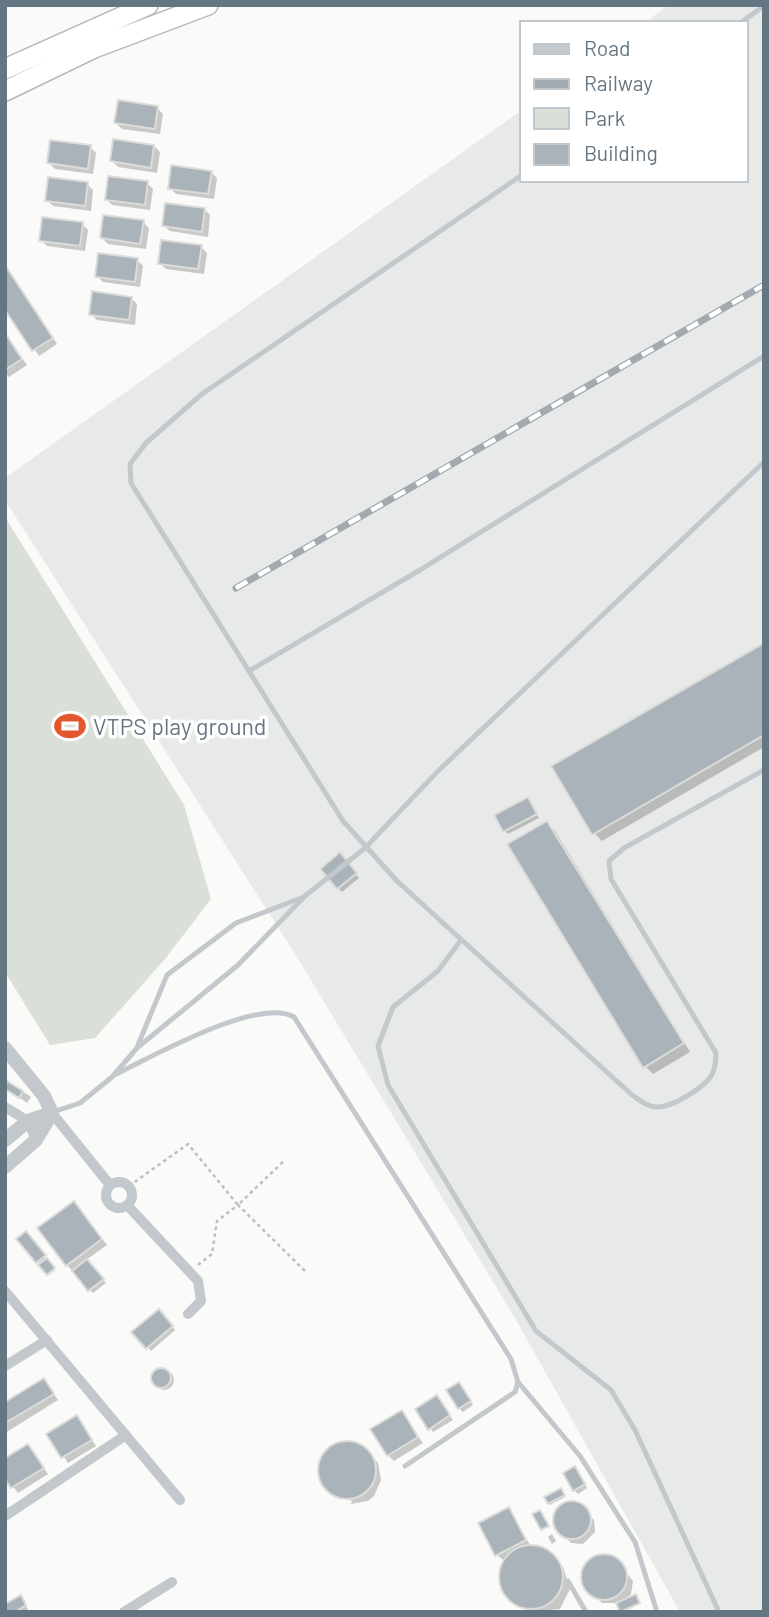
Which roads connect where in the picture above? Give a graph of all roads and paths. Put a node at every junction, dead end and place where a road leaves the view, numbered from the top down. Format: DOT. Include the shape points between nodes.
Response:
graph roads {
  1 [pos="148,5"];
  2 [pos="208,5"];
  3 [pos="764,6"];
  4 [pos="743,21"];
  5 [pos="5,69"];
  6 [pos="5,91"];
  7 [pos="520,176"];
  8 [pos="764,356"];
  9 [pos="764,462"];
  10 [pos="249,671"];
  11 [pos="764,770"];
  12 [pos="365,848"];
  13 [pos="305,896"];
  14 [pos="461,940"];
  15 [pos="137,1048"];
  16 [pos="7,1055"];
  17 [pos="112,1077"];
  18 [pos="5,1107"];
  19 [pos="52,1112"];
  20 [pos="28,1121"];
  21 [pos="5,1140"];
  22 [pos="36,1140"];
  23 [pos="285,1160"];
  24 [pos="5,1167"];
  25 [pos="110,1185"];
  26 [pos="129,1186"];
  27 [pos="127,1205"];
  28 [pos="238,1205"];
  29 [pos="190,1271"];
  30 [pos="306,1272"];
  31 [pos="5,1291"];
  32 [pos="188,1314"];
  33 [pos="47,1340"];
  34 [pos="5,1366"];
  35 [pos="518,1382"];
  36 [pos="125,1435"];
  37 [pos="405,1466"];
  38 [pos="180,1500"];
  39 [pos="5,1516"];
  40 [pos="172,1581"];
  41 [pos="568,1581"];
  42 [pos="124,1612"];
  43 [pos="586,1612"];
  44 [pos="657,1612"];
  45 [pos="719,1612"];
  1 -- 5 [label="highway"];
  2 -- 6 [label="highway" via="94,48"];
  3 -- 4 [label="lane"];
  7 -- 10 [label="lane" via="202,394 146,443 130,464 131,483"];
  8 -- 10 [label="lane"];
  9 -- 12 [label="lane" via="438,771"];
  10 -- 12 [label="lane" via="343,821"];
  11 -- 14 [label="lane" via="624,848 609,862 611,879 716,1053 709,1080 671,1104 655,1107 632,1096"];
  12 -- 13 [label="lane"];
  12 -- 14 [label="lane"];
  13 -- 15 [label="lane" via="238,965"];
  13 -- 15 [label="lane" via="236,923 167,975"];
  14 -- 45 [label="lane" via="438,971 393,1007 378,1046 388,1085 536,1331 611,1390 635,1430"];
  15 -- 17 [label="lane"];
  16 -- 19 [label="street" via="44,1096"];
  17 -- 19 [label="lane" via="79,1103"];
  17 -- 35 [label="lane" via="214,1026 275,1013 295,1017 511,1359"];
  18 -- 20 [label="street"];
  19 -- 20 [label="street"];
  19 -- 22 [label="street"];
  19 -- 25 [label="street"];
  20 -- 21 [label="street"];
  20 -- 22 [label="street"];
  22 -- 24 [label="street"];
  23 -- 28 [label="path"];
  25 -- 26 [label="street" via="118,1181"];
  25 -- 27 [label="street" via="107,1201 114,1207"];
  26 -- 27 [label="street" via="132,1198"];
  26 -- 28 [label="path" via="188,1144"];
  27 -- 29 [label="street"];
  28 -- 29 [label="path" via="217,1221 212,1254"];
  28 -- 30 [label="path"];
  29 -- 32 [label="street" via="198,1281 201,1301"];
  31 -- 33 [label="street"];
  33 -- 34 [label="street"];
  33 -- 36 [label="street"];
  35 -- 37 [label="lane" via="514,1392"];
  35 -- 44 [label="lane" via="580,1455 635,1542"];
  36 -- 38 [label="street"];
  36 -- 39 [label="street"];
  40 -- 42 [label="street"];
  41 -- 43 [label="lane"];
}
